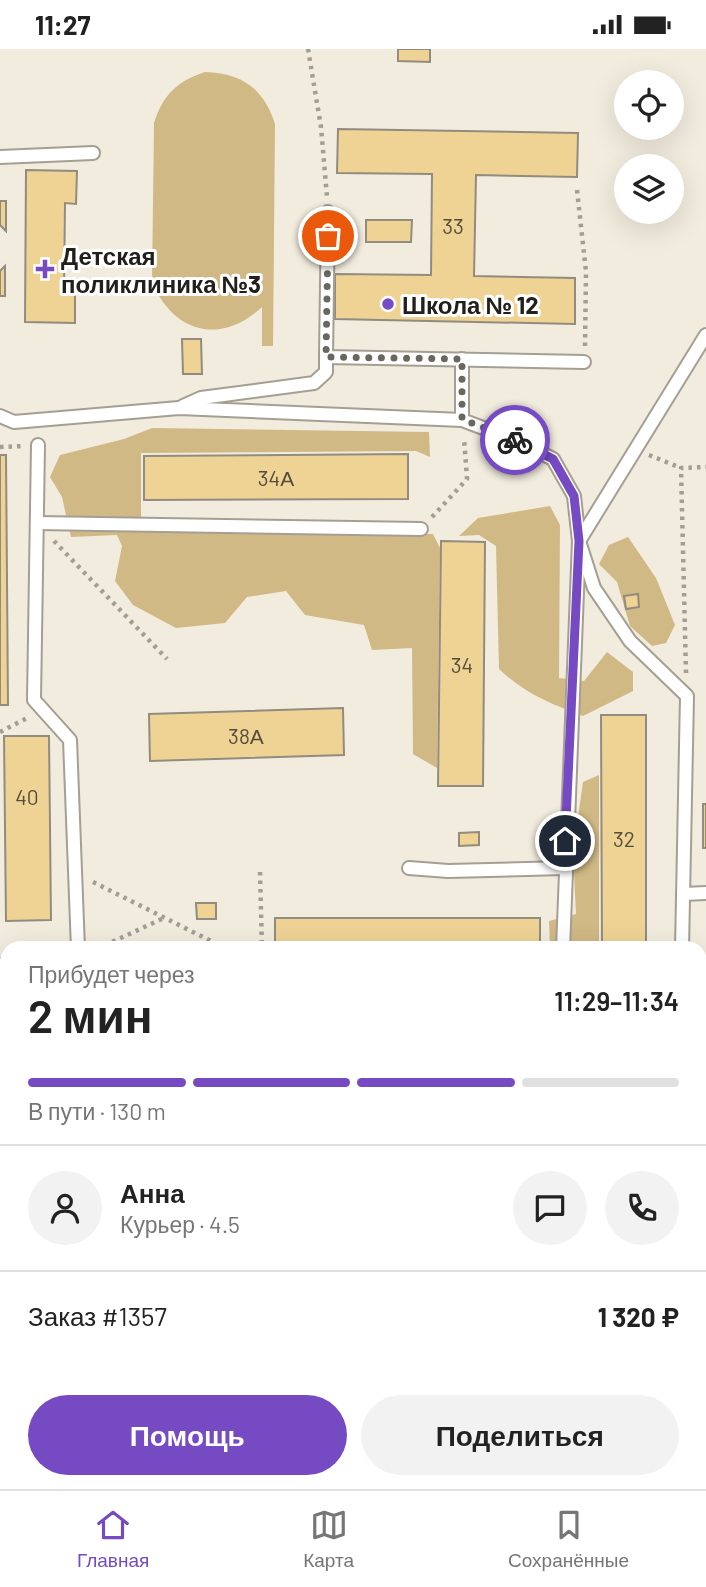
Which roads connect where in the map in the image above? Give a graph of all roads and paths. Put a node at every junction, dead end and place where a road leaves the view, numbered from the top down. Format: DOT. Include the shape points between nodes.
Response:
graph roads {
  1 [pos="308,49"];
  2 [pos="93,153"];
  3 [pos="0,157"];
  4 [pos="577,190"];
  5 [pos="328,212"];
  6 [pos="706,335"];
  7 [pos="326,357"];
  8 [pos="462,359"];
  9 [pos="584,362"];
  10 [pos="179,408"];
  11 [pos="0,416"];
  12 [pos="462,419"];
  13 [pos="38,445"];
  14 [pos="636,451"];
  15 [pos="706,467"];
  16 [pos="681,468"];
  17 [pos="37,523"];
  18 [pos="421,529"];
  19 [pos="579,541"];
  20 [pos="167,659"];
  21 [pos="687,696"];
  22 [pos="43,710"];
  23 [pos="0,732"];
  24 [pos="409,868"];
  25 [pos="564,868"];
  26 [pos="260,872"];
  27 [pos="75,874"];
  28 [pos="706,893"];
  29 [pos="683,894"];
  30 [pos="167,917"];
  31 [pos="78,941"];
  32 [pos="114,941"];
  33 [pos="208,941"];
  34 [pos="262,941"];
  35 [pos="563,941"];
  36 [pos="682,941"];
  1 -- 5 [label="path"];
  2 -- 3 [label="lane"];
  4 -- 9 [label="path" via="586,272"];
  5 -- 7 [label="lane"];
  6 -- 14 [label="lane"];
  7 -- 8 [label="lane"];
  7 -- 10 [label="lane" via="326,372 314,383 201,398"];
  8 -- 9 [label="lane"];
  8 -- 12 [label="lane"];
  10 -- 11 [label="lane" via="14,422"];
  10 -- 12 [label="lane"];
  12 -- 18 [label="path" via="467,479"];
  12 -- 19 [label="lane" via="553,459 574,496"];
  13 -- 17 [label="lane"];
  14 -- 16 [label="path"];
  14 -- 19 [label="lane"];
  15 -- 16 [label="path"];
  16 -- 21 [label="path"];
  17 -- 18 [label="lane"];
  17 -- 20 [label="path"];
  17 -- 22 [label="lane" via="34,700"];
  19 -- 21 [label="lane" via="594,588 629,641"];
  19 -- 25 [label="lane"];
  21 -- 29 [label="lane"];
  22 -- 23 [label="path"];
  22 -- 27 [label="lane" via="70,740"];
  24 -- 25 [label="lane"];
  25 -- 35 [label="lane"];
  26 -- 34 [label="path"];
  27 -- 30 [label="path"];
  27 -- 31 [label="lane"];
  28 -- 29 [label="lane"];
  29 -- 36 [label="lane"];
  30 -- 32 [label="path"];
  30 -- 33 [label="path"];
}
